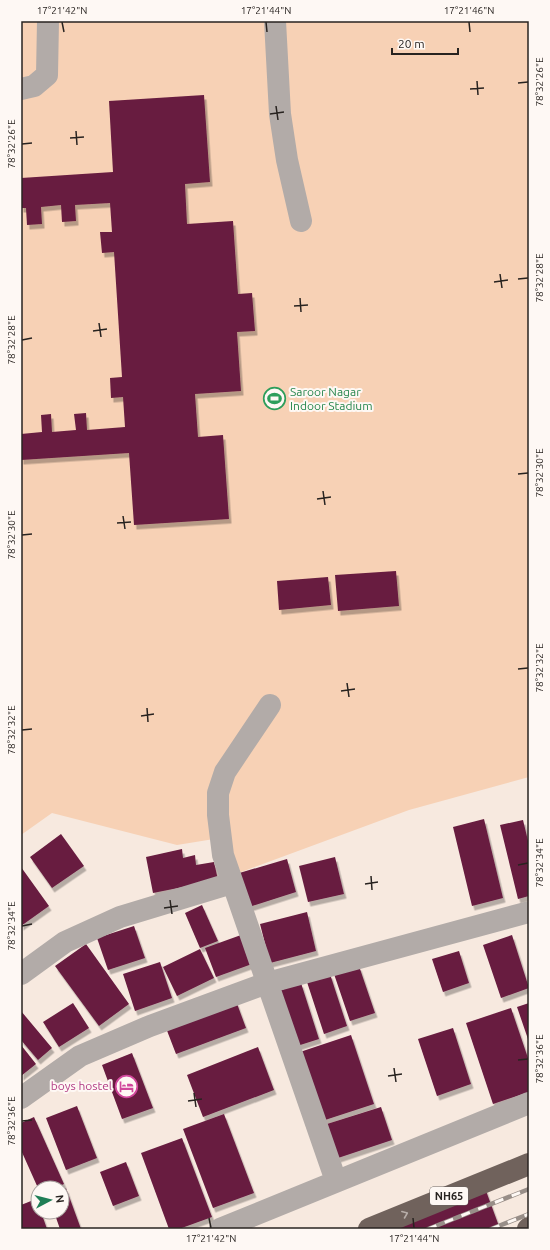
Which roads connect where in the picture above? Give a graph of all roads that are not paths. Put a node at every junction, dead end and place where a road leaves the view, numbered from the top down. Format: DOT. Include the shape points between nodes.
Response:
graph roads {
  1 [pos="48,21"];
  2 [pos="275,21"];
  3 [pos="21,89"];
  4 [pos="301,221"];
  5 [pos="270,705"];
  6 [pos="232,883"];
  7 [pos="529,912"];
  8 [pos="21,974"];
  9 [pos="267,983"];
  10 [pos="21,1098"];
  11 [pos="529,1103"];
  12 [pos="529,1164"];
  13 [pos="336,1181"];
  14 [pos="220,1229"];
  15 [pos="369,1229"];
  1 -- 3 [label="street" via="47,75 34,86"];
  2 -- 4 [label="street" via="280,114"];
  5 -- 6 [label="street" via="225,772 218,793 223,855"];
  6 -- 8 [label="street" via="120,917 65,942"];
  6 -- 9 [label="street"];
  7 -- 9 [label="street"];
  9 -- 10 [label="street" via="150,1026 80,1056"];
  9 -- 13 [label="street"];
  11 -- 13 [label="street"];
  15 -- 12 [label="highway, NH65, one-way"];
  13 -- 14 [label="street"];
}
